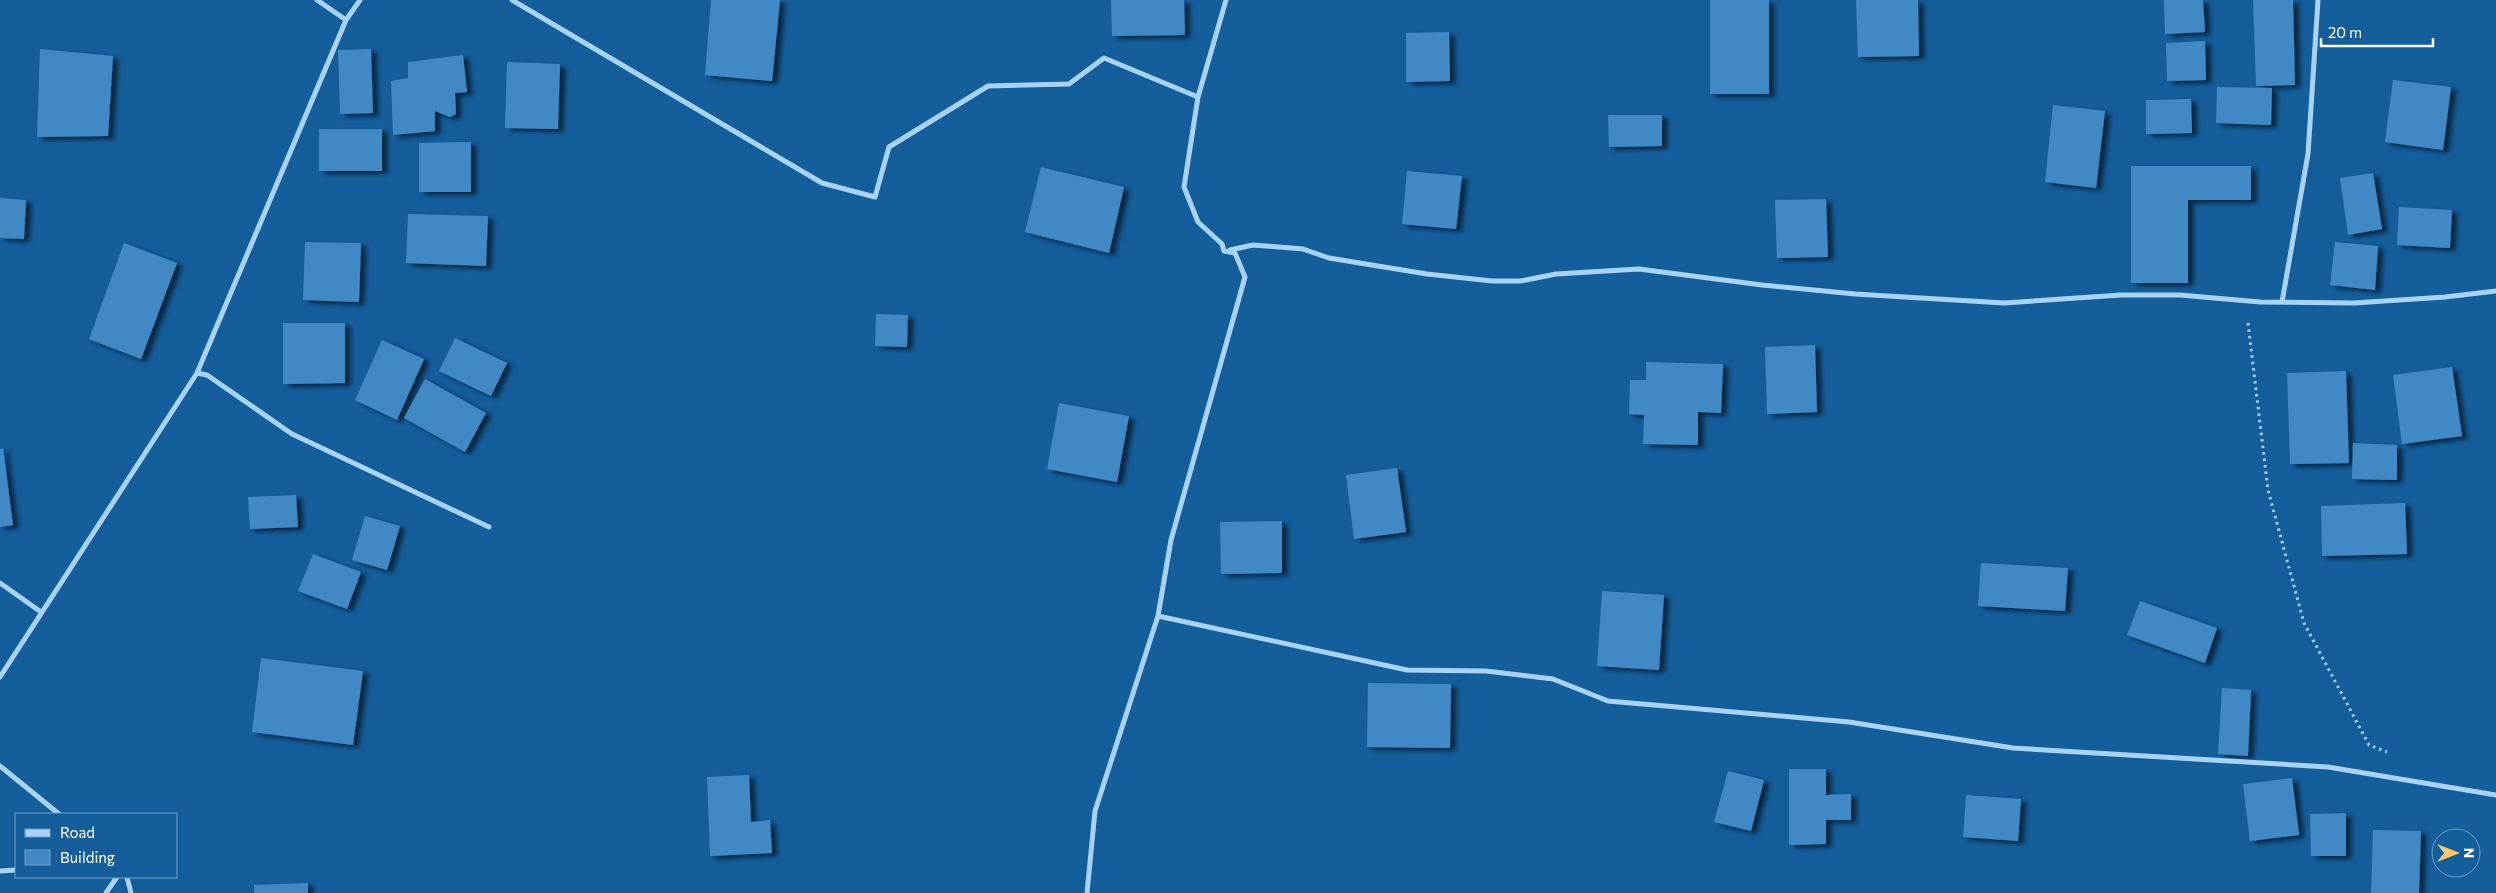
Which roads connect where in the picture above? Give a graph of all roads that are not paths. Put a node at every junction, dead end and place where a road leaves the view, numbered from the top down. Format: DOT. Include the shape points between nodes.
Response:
graph roads {
  1 [pos="318,0"];
  2 [pos="360,0"];
  3 [pos="512,0"];
  4 [pos="1226,0"];
  5 [pos="2318,0"];
  6 [pos="346,20"];
  7 [pos="1198,98"];
  8 [pos="1224,251"];
  9 [pos="2496,291"];
  10 [pos="2282,302"];
  11 [pos="197,373"];
  12 [pos="489,527"];
  13 [pos="0,583"];
  14 [pos="41,612"];
  15 [pos="1158,616"];
  16 [pos="0,677"];
  17 [pos="0,766"];
  18 [pos="2496,795"];
  19 [pos="58,813"];
  20 [pos="15,870"];
  21 [pos="0,871"];
  22 [pos="116,878"];
  23 [pos="126,878"];
  24 [pos="106,893"];
  25 [pos="131,893"];
  26 [pos="1088,893"];
  1 -- 6 [label="street"];
  2 -- 6 [label="street"];
  3 -- 7 [label="street" via="822,183 875,197 889,147 988,86 1068,84 1104,58"];
  4 -- 7 [label="street"];
  5 -- 10 [label="street" via="2308,154"];
  6 -- 11 [label="street"];
  7 -- 8 [label="street" via="1184,187 1198,222 1222,244"];
  8 -- 10 [label="street" via="1253,245 1303,249 1329,258 1492,281 1639,269 1762,285 1946,300 2028,302 2121,295 2180,295"];
  8 -- 15 [label="street" via="1236,253 1245,277 1171,540"];
  9 -- 10 [label="street" via="2354,303"];
  11 -- 12 [label="street" via="207,375 292,434"];
  11 -- 14 [label="street"];
  13 -- 14 [label="street"];
  14 -- 16 [label="street"];
  15 -- 18 [label="street" via="1407,670 1486,671 1553,679 1608,701 1849,722 2013,748 2328,768"];
  15 -- 26 [label="street" via="1095,810"];
  17 -- 19 [label="street"];
  20 -- 21 [label="street"];
  22 -- 24 [label="street"];
  23 -- 25 [label="street"];
}
